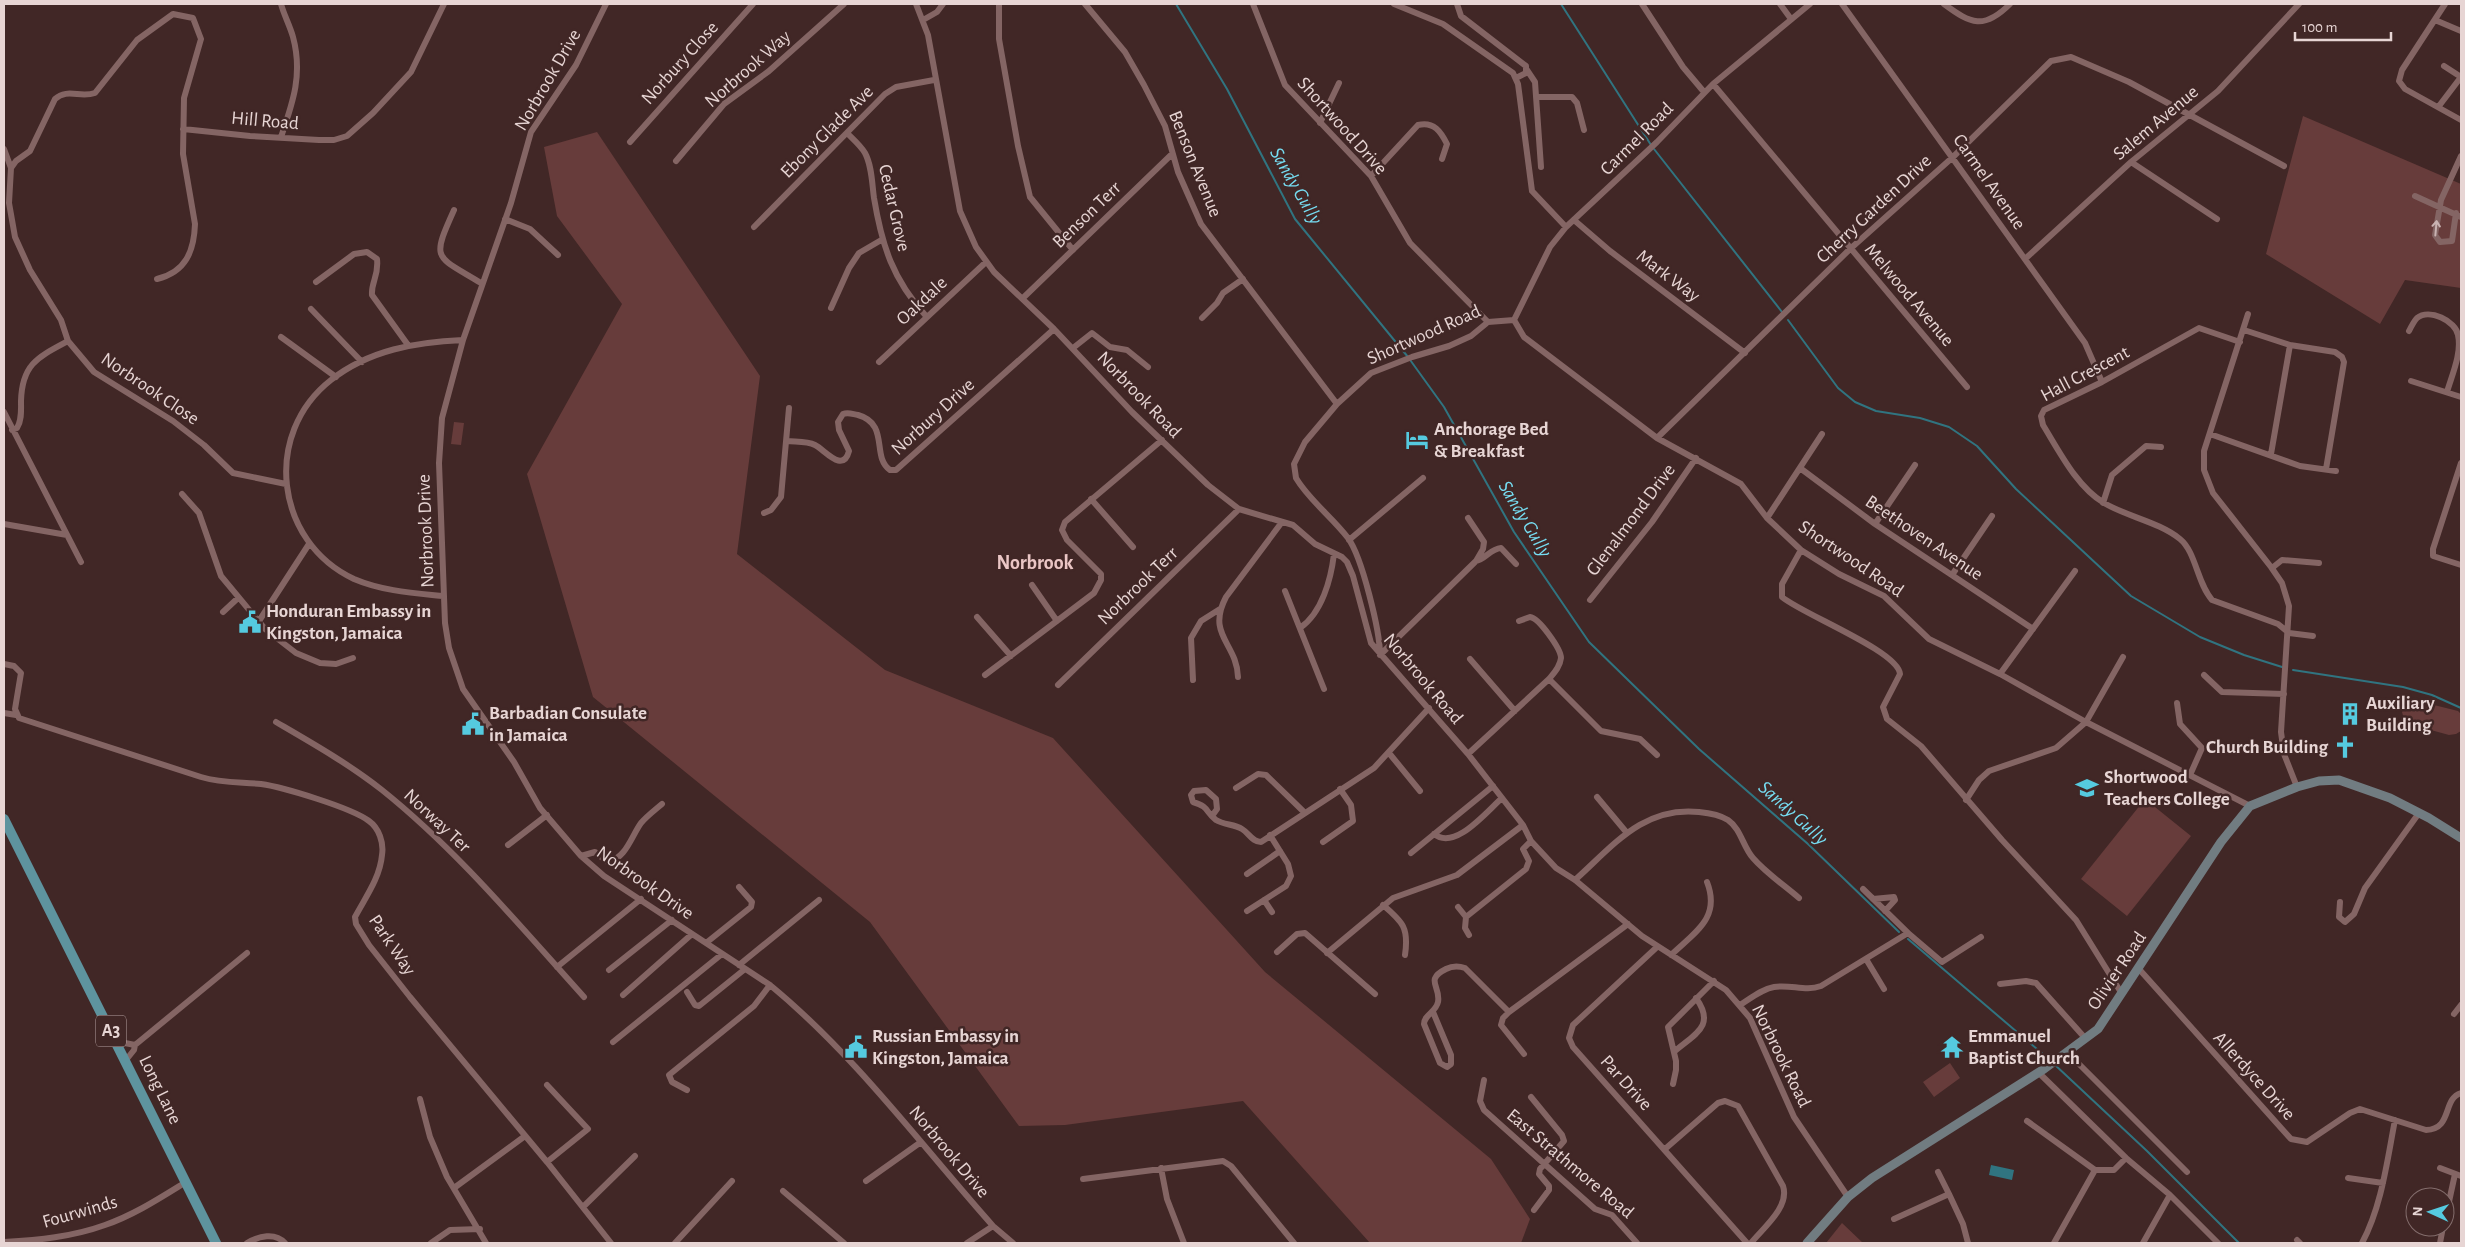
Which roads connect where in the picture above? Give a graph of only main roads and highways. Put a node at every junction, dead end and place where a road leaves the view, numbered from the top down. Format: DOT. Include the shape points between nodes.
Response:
graph roads {
  1 [pos="4,819"];
  2 [pos="2461,838"];
  3 [pos="216,1243"];
  4 [pos="1807,1243"];
  1 -- 3 [label="main road, Long Lane / A3"];
  2 -- 4 [label="main road, Olivier Road" via="2390,798 2340,780 2297,787 2250,806 2221,842 2098,1029 2041,1071 1872,1178 1848,1197"];
}
